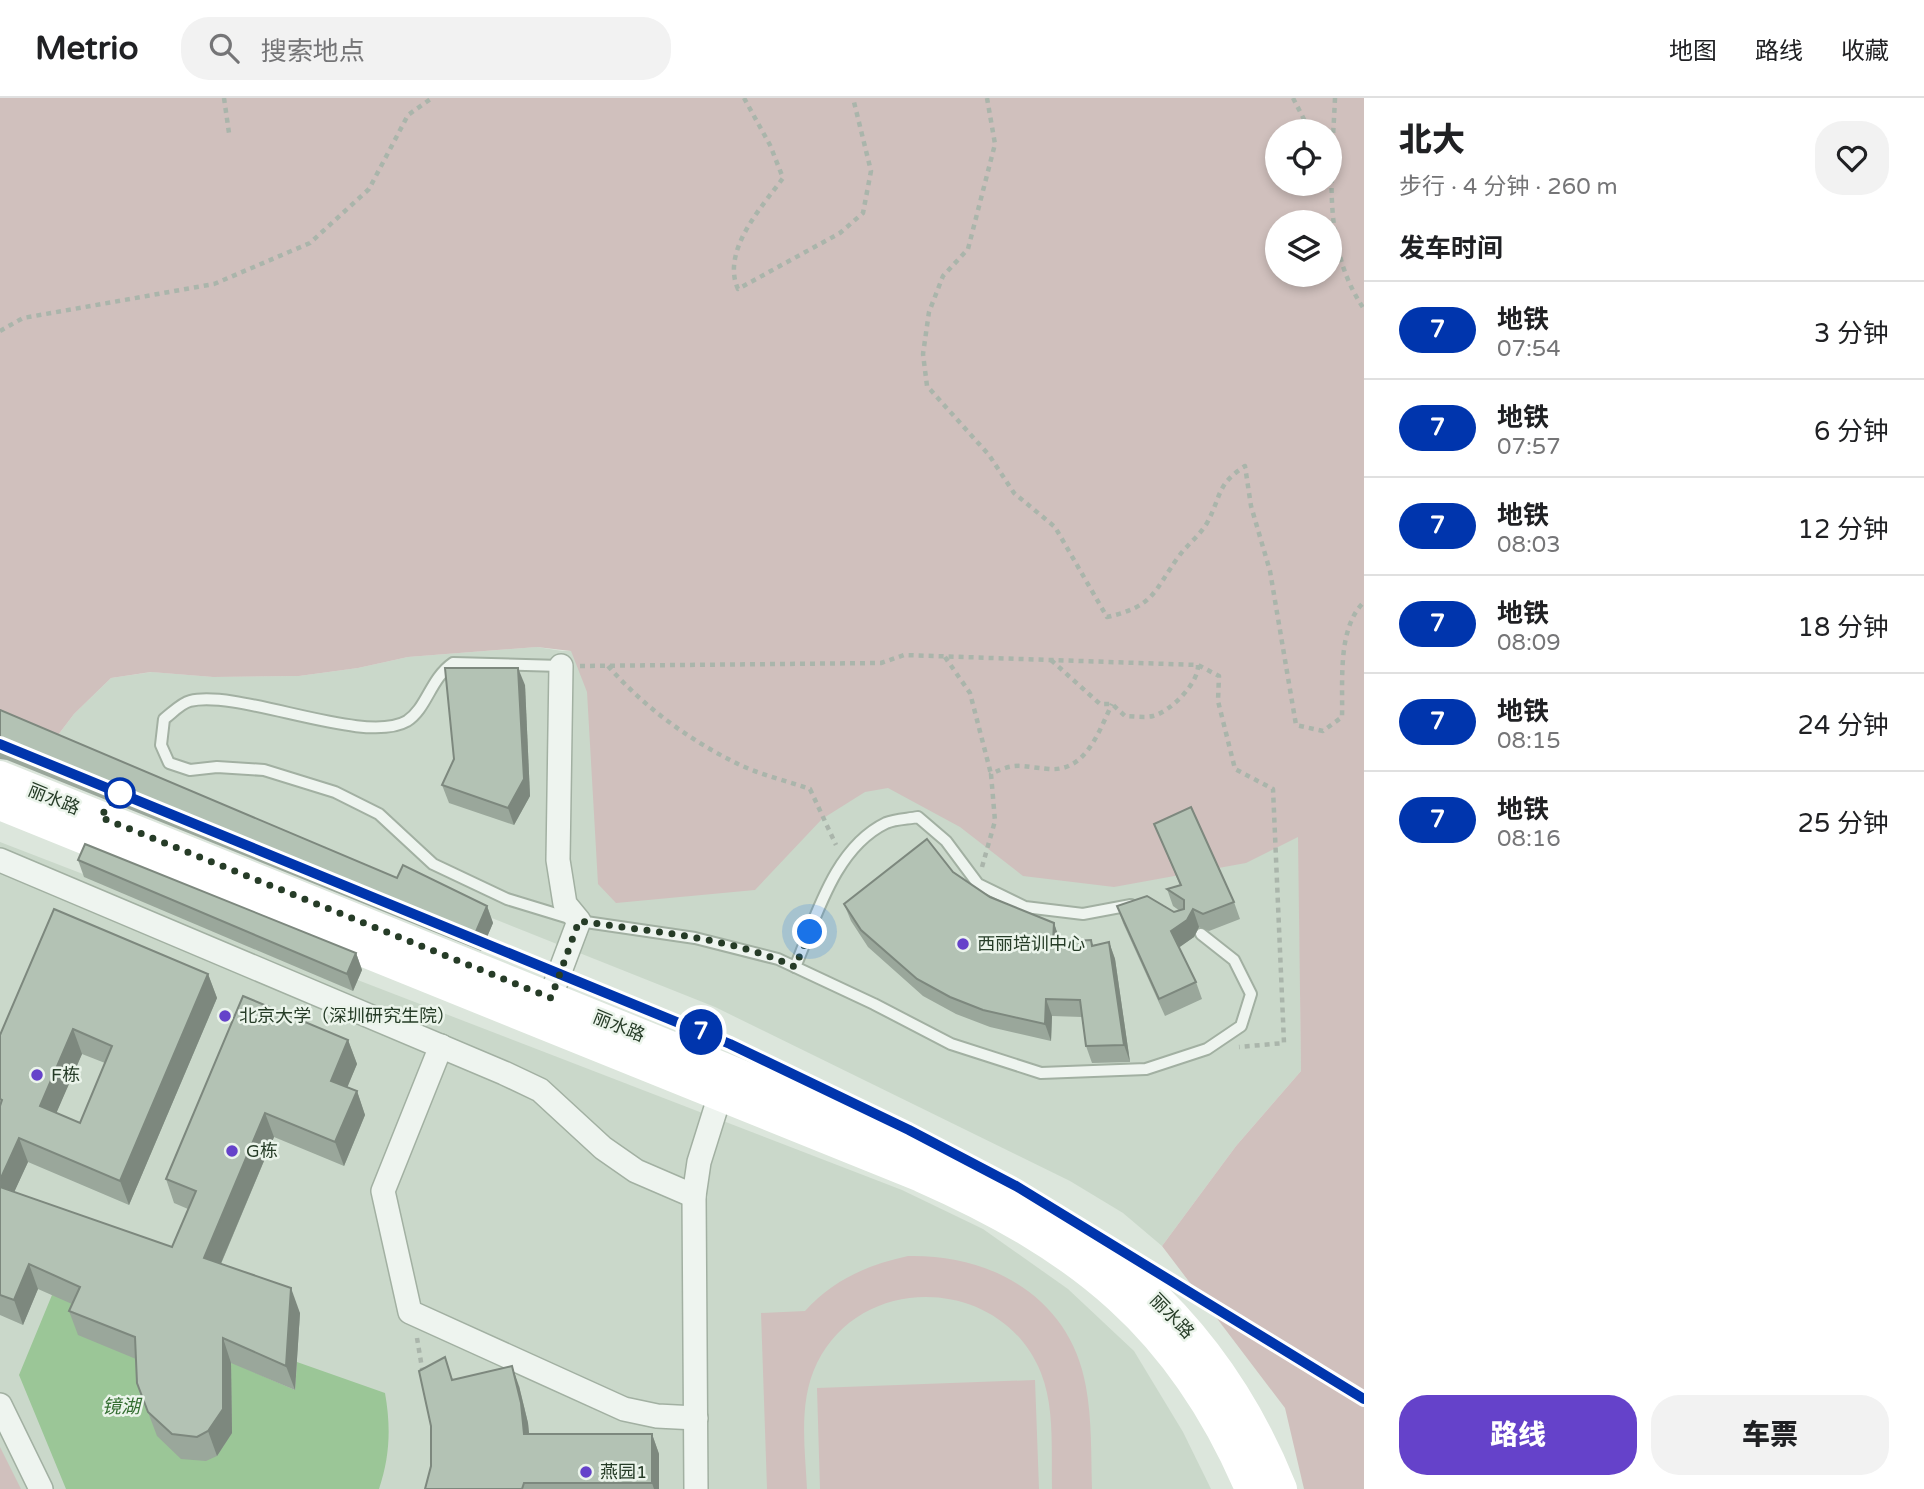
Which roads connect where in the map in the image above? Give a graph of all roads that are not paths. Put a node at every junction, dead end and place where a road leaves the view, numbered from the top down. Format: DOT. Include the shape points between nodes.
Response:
graph roads {
  1 [pos="561,666"];
  2 [pos="0,777"];
  3 [pos="0,804"];
  4 [pos="0,860"];
  5 [pos="1148,901"];
  6 [pos="579,921"];
  7 [pos="1200,934"];
  8 [pos="795,967"];
  9 [pos="551,998"];
  10 [pos="441,1046"];
  11 [pos="720,1095"];
  12 [pos="694,1195"];
  13 [pos="0,1405"];
  14 [pos="696,1418"];
  15 [pos="41,1489"];
  16 [pos="696,1489"];
  17 [pos="1251,1489"];
  18 [pos="1281,1489"];
  1 -- 6 [label="street" via="558,860 565,904"];
  1 -- 6 [label="lane" via="453,663 439,672 423,703 407,721 380,727 221,701 188,701 164,719 161,745 169,762 190,770 264,770 335,792 379,814 433,864 507,899"];
  2 -- 9 [label="main road, 丽水路"];
  3 -- 11 [label="main road, 丽水路"];
  4 -- 10 [label="street"];
  5 -- 8 [label="lane" via="1083,914 1025,907 978,884 946,841 918,817 887,822 858,843 834,878"];
  6 -- 8 [label="lane" via="695,938"];
  6 -- 9 [label="street"];
  7 -- 8 [label="lane" via="1234,960 1251,994 1241,1026 1207,1049 1146,1069 1041,1073 951,1044"];
  9 -- 18 [label="main road, 丽水路" via="970,1172 1016,1195 1100,1250 1174,1315 1204,1350 1255,1431"];
  10 -- 12 [label="street" via="540,1090 603,1148 636,1171"];
  10 -- 14 [label="street" via="383,1191 411,1312 624,1409"];
  11 -- 12 [label="street"];
  11 -- 17 [label="main road, 丽水路" via="958,1193 1023,1227 1087,1269 1141,1316 1191,1376 1229,1440"];
  12 -- 14 [label="street"];
  13 -- 15 [label="street"];
  14 -- 16 [label="street"];
}
